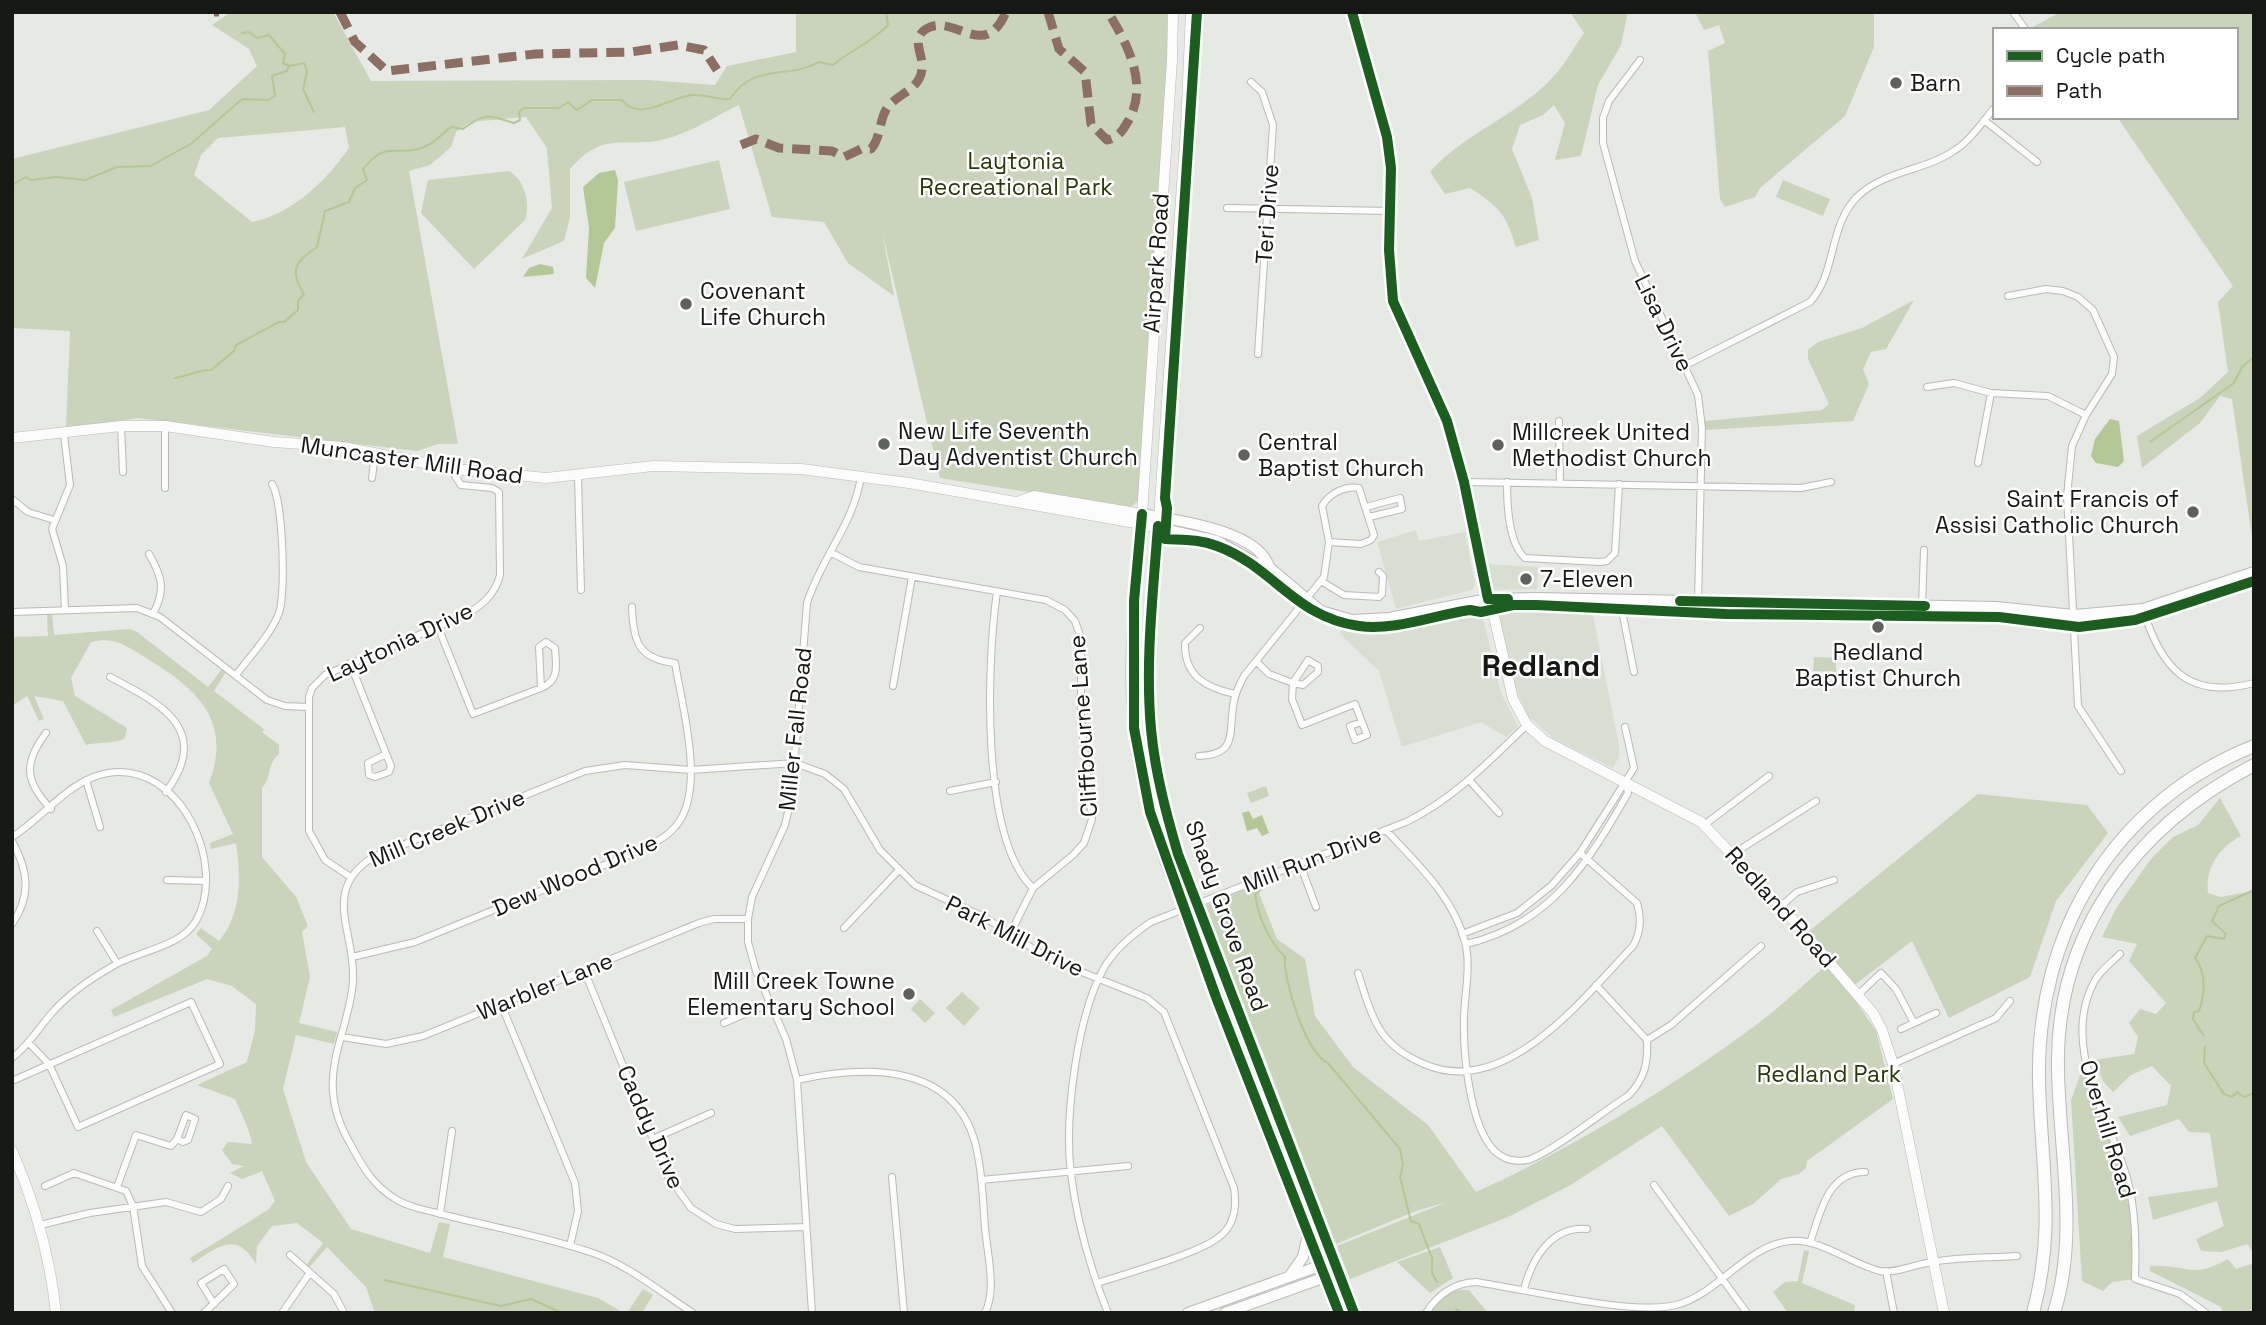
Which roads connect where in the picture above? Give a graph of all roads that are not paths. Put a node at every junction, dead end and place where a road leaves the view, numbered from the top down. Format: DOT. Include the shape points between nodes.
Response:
graph roads {
  1 [pos="1173,12"];
  2 [pos="1191,12"];
  3 [pos="1352,12"];
  4 [pos="2013,12"];
  5 [pos="2025,28"];
  6 [pos="1640,60"];
  7 [pos="1251,82"];
  8 [pos="1993,109"];
  9 [pos="1984,120"];
  10 [pos="2036,162"];
  11 [pos="1227,208"];
  12 [pos="1268,210"];
  13 [pos="1391,211"];
  14 [pos="2008,296"];
  15 [pos="1258,354"];
  16 [pos="1686,365"];
  17 [pos="1927,387"];
  18 [pos="1991,393"];
  19 [pos="2086,415"];
  20 [pos="1559,421"];
  21 [pos="121,426"];
  22 [pos="165,426"];
  23 [pos="64,435"];
  24 [pos="12,438"];
  25 [pos="375,453"];
  26 [pos="1978,463"];
  27 [pos="455,469"];
  28 [pos="123,472"];
  29 [pos="861,476"];
  30 [pos="578,477"];
  31 [pos="372,478"];
  32 [pos="1464,482"];
  33 [pos="1507,482"];
  34 [pos="1831,482"];
  35 [pos="1560,483"];
  36 [pos="272,484"];
  37 [pos="1619,484"];
  38 [pos="1701,486"];
  39 [pos="165,488"];
  40 [pos="12,499"];
  41 [pos="1366,507"];
  42 [pos="1369,517"];
  43 [pos="1142,519"];
  44 [pos="54,520"];
  45 [pos="1159,523"];
  46 [pos="1329,541"];
  47 [pos="1924,550"];
  48 [pos="830,552"];
  49 [pos="149,554"];
  50 [pos="1379,572"];
  51 [pos="2254,572"];
  52 [pos="912,577"];
  53 [pos="1321,581"];
  54 [pos="581,590"];
  55 [pos="998,592"];
  56 [pos="1488,599"];
  57 [pos="1307,600"];
  58 [pos="1620,600"];
  59 [pos="1698,601"];
  60 [pos="1922,606"];
  61 [pos="632,607"];
  62 [pos="2143,609"];
  63 [pos="65,610"];
  64 [pos="12,612"];
  65 [pos="153,614"];
  66 [pos="2074,615"];
  67 [pos="438,627"];
  68 [pos="1200,628"];
  69 [pos="1256,661"];
  70 [pos="350,663"];
  71 [pos="1634,672"];
  72 [pos="236,676"];
  73 [pos="110,677"];
  74 [pos="2254,683"];
  75 [pos="893,686"];
  76 [pos="541,688"];
  77 [pos="1235,695"];
  78 [pos="308,707"];
  79 [pos="1362,722"];
  80 [pos="1527,725"];
  81 [pos="1625,727"];
  82 [pos="46,733"];
  83 [pos="2254,746"];
  84 [pos="386,754"];
  85 [pos="1199,756"];
  86 [pos="795,763"];
  87 [pos="2254,765"];
  88 [pos="691,770"];
  89 [pos="2121,771"];
  90 [pos="1769,776"];
  91 [pos="86,780"];
  92 [pos="1469,780"];
  93 [pos="996,782"];
  94 [pos="1626,782"];
  95 [pos="950,791"];
  96 [pos="166,792"];
  97 [pos="1816,801"];
  98 [pos="51,808"];
  99 [pos="1499,813"];
  100 [pos="1704,825"];
  101 [pos="100,827"];
  102 [pos="1386,830"];
  103 [pos="12,839"];
  104 [pos="1580,853"];
  105 [pos="1733,854"];
  106 [pos="1588,860"];
  107 [pos="1300,864"];
  108 [pos="898,871"];
  109 [pos="349,876"];
  110 [pos="167,880"];
  111 [pos="1834,880"];
  112 [pos="206,881"];
  113 [pos="1033,888"];
  114 [pos="1197,904"];
  115 [pos="1781,906"];
  116 [pos="1316,907"];
  117 [pos="1184,909"];
  118 [pos="748,919"];
  119 [pos="12,924"];
  120 [pos="844,928"];
  121 [pos="97,931"];
  122 [pos="1010,934"];
  123 [pos="1462,934"];
  124 [pos="1466,944"];
  125 [pos="1761,946"];
  126 [pos="2120,954"];
  127 [pos="352,957"];
  128 [pos="117,963"];
  129 [pos="584,970"];
  130 [pos="1359,973"];
  131 [pos="1100,979"];
  132 [pos="1596,985"];
  133 [pos="1859,995"];
  134 [pos="2010,1001"];
  135 [pos="770,1003"];
  136 [pos="501,1004"];
  137 [pos="1936,1013"];
  138 [pos="724,1023"];
  139 [pos="1914,1023"];
  140 [pos="1901,1029"];
  141 [pos="342,1037"];
  142 [pos="1647,1040"];
  143 [pos="29,1043"];
  144 [pos="12,1058"];
  145 [pos="49,1064"];
  146 [pos="1893,1064"];
  147 [pos="1466,1070"];
  148 [pos="797,1080"];
  149 [pos="12,1081"];
  150 [pos="712,1113"];
  151 [pos="452,1131"];
  152 [pos="177,1139"];
  153 [pos="653,1139"];
  154 [pos="12,1151"];
  155 [pos="1128,1166"];
  156 [pos="1071,1172"];
  157 [pos="1865,1172"];
  158 [pos="892,1177"];
  159 [pos="981,1180"];
  160 [pos="1654,1185"];
  161 [pos="45,1186"];
  162 [pos="229,1186"];
  163 [pos="117,1187"];
  164 [pos="133,1206"];
  165 [pos="440,1214"];
  166 [pos="40,1225"];
  167 [pos="806,1227"];
  168 [pos="1587,1229"];
  169 [pos="1308,1236"];
  170 [pos="1810,1243"];
  171 [pos="570,1247"];
  172 [pos="290,1255"];
  173 [pos="2017,1256"];
  174 [pos="1933,1261"];
  175 [pos="1336,1266"];
  176 [pos="1886,1271"];
  177 [pos="1322,1272"];
  178 [pos="309,1274"];
  179 [pos="1722,1278"];
  180 [pos="1292,1282"];
  181 [pos="1097,1283"];
  182 [pos="1524,1289"];
  183 [pos="214,1304"];
  184 [pos="1336,1307"];
  185 [pos="1620,1309"];
  186 [pos="170,1310"];
  187 [pos="56,1313"];
  188 [pos="160,1313"];
  189 [pos="204,1313"];
  190 [pos="282,1313"];
  191 [pos="344,1313"];
  192 [pos="693,1313"];
  193 [pos="812,1313"];
  194 [pos="904,1313"];
  195 [pos="985,1313"];
  196 [pos="1108,1313"];
  197 [pos="1188,1313"];
  198 [pos="1225,1313"];
  199 [pos="1354,1313"];
  200 [pos="1426,1313"];
  201 [pos="1747,1313"];
  202 [pos="1894,1313"];
  203 [pos="1944,1313"];
  204 [pos="2033,1313"];
  205 [pos="2054,1313"];
  206 [pos="2206,1313"];
  1 -- 43 [label="main road, Airpark Road"];
  2 -- 45 [label="main road, Airpark Road"];
  3 -- 13 [label="main road, Redland Road" via="1387,137"];
  4 -- 5 [label="street"];
  6 -- 16 [label="street, Lisa Drive" via="1609,101 1603,118 1603,143 1635,261"];
  7 -- 12 [label="street, Teri Drive" via="1262,92 1272,115"];
  8 -- 9 [label="street"];
  9 -- 10 [label="street"];
  9 -- 16 [label="street" via="1954,152 1886,177 1857,197 1835,234 1822,286 1810,302"];
  11 -- 12 [label="street"];
  12 -- 13 [label="street"];
  12 -- 15 [label="street, Teri Drive"];
  13 -- 32 [label="main road, Redland Road" via="1393,301 1447,421"];
  14 -- 19 [label="street" via="2046,289 2063,291 2093,310 2110,342 2114,366"];
  16 -- 38 [label="street, Lisa Drive" via="1701,413"];
  17 -- 18 [label="street" via="1954,383"];
  18 -- 19 [label="street" via="2049,396"];
  18 -- 26 [label="street"];
  19 -- 66 [label="street" via="2072,446 2067,477"];
  20 -- 35 [label="street"];
  21 -- 22 [label="main road, Muncaster Mill Road"];
  21 -- 23 [label="main road, Muncaster Mill Road"];
  21 -- 28 [label="street"];
  22 -- 25 [label="main road, Muncaster Mill Road"];
  22 -- 39 [label="street"];
  23 -- 24 [label="main road, Muncaster Mill Road"];
  23 -- 44 [label="street" via="70,485"];
  25 -- 27 [label="main road, Muncaster Mill Road"];
  25 -- 31 [label="street"];
  27 -- 30 [label="main road, Muncaster Mill Road" via="502,476"];
  27 -- 67 [label="street, Laytonia Drive" via="461,485 499,492 500,575 477,609"];
  29 -- 30 [label="main road, Muncaster Mill Road" via="801,469 677,466"];
  29 -- 43 [label="main road, Muncaster Mill Road" via="1030,506"];
  29 -- 48 [label="street, Miller Fall Road" via="854,509"];
  30 -- 54 [label="street"];
  32 -- 33 [label="street"];
  32 -- 56 [label="main road, Redland Road"];
  33 -- 35 [label="street"];
  33 -- 37 [label="street" via="1509,513 1518,551 1525,558 1600,562 1615,553"];
  34 -- 38 [label="street" via="1801,488"];
  35 -- 37 [label="street"];
  36 -- 72 [label="street" via="280,502 280,606 273,625"];
  37 -- 38 [label="street"];
  38 -- 59 [label="street, Lisa Drive"];
  40 -- 44 [label="street" via="28,512"];
  41 -- 42 [label="street"];
  41 -- 42 [label="street" via="1400,498 1402,509"];
  41 -- 46 [label="street" via="1363,494 1354,486 1326,500 1322,506"];
  42 -- 46 [label="street" via="1374,535 1368,543"];
  43 -- 45 [label="main road, Muncaster Mill Road"];
  43 -- 117 [label="main road, Shady Grove Road" via="1134,614 1134,728 1150,812"];
  44 -- 63 [label="street"];
  45 -- 57 [label="main road, Muncaster Mill Road" via="1217,541 1269,567"];
  45 -- 114 [label="main road, Shady Grove Road" via="1150,634 1151,730 1166,812"];
  46 -- 53 [label="street" via="1328,567"];
  47 -- 60 [label="street"];
  48 -- 52 [label="street, Cliffbourne Lane" via="859,567"];
  48 -- 86 [label="street, Miller Fall Road" via="807,603"];
  49 -- 65 [label="street" via="163,585"];
  50 -- 53 [label="street" via="1383,576 1379,597 1344,594"];
  51 -- 62 [label="main road, Muncaster Mill Road"];
  52 -- 55 [label="street, Cliffbourne Lane"];
  52 -- 75 [label="street"];
  53 -- 57 [label="street"];
  55 -- 93 [label="street" via="989,677"];
  55 -- 113 [label="street, Cliffbourne Lane" via="1057,604 1075,621 1081,638 1081,718 1092,819 1084,843"];
  56 -- 57 [label="main road, Muncaster Mill Road" via="1367,620 1333,615"];
  56 -- 58 [label="main road, Muncaster Mill Road"];
  56 -- 80 [label="main road, Redland Road" via="1509,689"];
  57 -- 69 [label="street"];
  58 -- 59 [label="main road, Muncaster Mill Road"];
  58 -- 71 [label="street"];
  59 -- 60 [label="main road, Muncaster Mill Road"];
  60 -- 66 [label="main road, Muncaster Mill Road"];
  61 -- 88 [label="street, Dew Wood Drive" via="635,638 644,652 657,661 675,663"];
  62 -- 66 [label="main road, Muncaster Mill Road"];
  62 -- 74 [label="street" via="2160,653 2187,680 2212,688"];
  63 -- 64 [label="street"];
  63 -- 65 [label="street" via="121,607"];
  65 -- 72 [label="street"];
  66 -- 89 [label="street" via="2078,706"];
  67 -- 70 [label="street, Laytonia Drive"];
  67 -- 76 [label="street" via="472,714"];
  68 -- 77 [label="street" via="1185,643 1190,668 1207,687"];
  69 -- 77 [label="street"];
  69 -- 79 [label="street" via="1269,674 1293,683 1292,699 1302,725 1355,704"];
  70 -- 78 [label="street, Laytonia Drive" via="317,681"];
  70 -- 84 [label="street"];
  72 -- 78 [label="street" via="274,703"];
  73 -- 96 [label="street" via="157,702 181,729 184,761"];
  76 -- 76 [label="street" via="539,647 546,642 555,648 557,675"];
  77 -- 85 [label="street" via="1233,730 1227,745 1213,756"];
  78 -- 109 [label="street, Laytonia Drive" via="309,831 325,860"];
  80 -- 92 [label="street, Mill Run Drive"];
  80 -- 94 [label="main road, Redland Road" via="1545,741"];
  81 -- 94 [label="street" via="1634,768"];
  82 -- 98 [label="street" via="30,757 29,770 35,789"];
  83 -- 204 [label="highway" via="2198,773 2130,830 2089,883 2062,938 2047,985 2039,1044 2048,1212 2045,1263"];
  86 -- 88 [label="street, Mill Creek Drive"];
  86 -- 108 [label="street, Park Mill Drive" via="825,774 844,789 873,840"];
  86 -- 118 [label="street, Miller Fall Road" via="785,825 760,875"];
  87 -- 205 [label="highway" via="2193,800 2149,839 2112,886 2080,946 2060,1031 2067,1205 2063,1275"];
  88 -- 109 [label="street, Mill Creek Drive" via="625,765 585,771 373,857"];
  88 -- 127 [label="street, Dew Wood Drive" via="682,818 661,840 415,942"];
  90 -- 100 [label="street"];
  91 -- 96 [label="street" via="127,772"];
  91 -- 98 [label="street"];
  91 -- 101 [label="street"];
  92 -- 99 [label="street"];
  92 -- 102 [label="street, Mill Run Drive" via="1432,809"];
  93 -- 95 [label="street"];
  93 -- 113 [label="street" via="1014,866"];
  94 -- 100 [label="main road, Redland Road"];
  94 -- 104 [label="street"];
  94 -- 106 [label="street" via="1628,793"];
  96 -- 112 [label="street" via="199,836"];
  97 -- 105 [label="street"];
  98 -- 103 [label="street"];
  100 -- 105 [label="main road, Redland Road"];
  102 -- 107 [label="street, Mill Run Drive"];
  102 -- 123 [label="street" via="1437,886"];
  103 -- 119 [label="street" via="27,885"];
  104 -- 106 [label="street"];
  104 -- 123 [label="street" via="1517,913"];
  105 -- 115 [label="main road, Redland Road"];
  106 -- 124 [label="street" via="1524,922"];
  106 -- 132 [label="street" via="1630,895 1640,913 1639,936 1633,946"];
  107 -- 114 [label="street, Mill Run Drive"];
  107 -- 116 [label="street"];
  108 -- 120 [label="street"];
  108 -- 122 [label="street, Park Mill Drive" via="924,891 986,918"];
  109 -- 127 [label="street, Mill Creek Drive" via="343,903"];
  110 -- 112 [label="street"];
  111 -- 115 [label="street" via="1797,892"];
  112 -- 128 [label="street" via="200,911 188,932"];
  113 -- 122 [label="street, Cliffbourne Lane"];
  114 -- 117 [label="street, Mill Run Drive"];
  114 -- 175 [label="main road, Shady Grove Road"];
  115 -- 133 [label="main road, Redland Road"];
  117 -- 131 [label="street, Mill Run Drive" via="1135,933 1114,954"];
  117 -- 169 [label="main road, Shady Grove Road"];
  118 -- 129 [label="street, Warbler Lane" via="699,923"];
  118 -- 135 [label="street, Miller Fall Road" via="750,951"];
  121 -- 128 [label="street"];
  122 -- 131 [label="street, Park Mill Drive" via="1049,959"];
  123 -- 124 [label="street"];
  124 -- 147 [label="street"];
  125 -- 142 [label="street" via="1671,1025"];
  126 -- 206 [label="street, Overhill Road" via="2095,979 2082,1018 2082,1037 2095,1093 2128,1180 2137,1239 2135,1279 2180,1294"];
  127 -- 141 [label="street, Mill Creek Drive" via="353,986"];
  128 -- 143 [label="street" via="69,996"];
  129 -- 136 [label="street, Warbler Lane"];
  129 -- 153 [label="street, Caddy Drive"];
  130 -- 147 [label="street" via="1374,1019 1394,1047 1429,1066"];
  131 -- 156 [label="street, Mill Run Drive" via="1077,1061 1070,1113"];
  131 -- 181 [label="street, Park Mill Drive" via="1147,998 1164,1012 1236,1200 1233,1219 1219,1238"];
  132 -- 142 [label="street"];
  132 -- 147 [label="street" via="1522,1052 1493,1065"];
  133 -- 139 [label="street" via="1881,973 1896,989"];
  133 -- 146 [label="main road, Redland Road" via="1882,1030"];
  134 -- 146 [label="street" via="1996,1018"];
  135 -- 138 [label="street"];
  135 -- 148 [label="street, Miller Fall Road"];
  136 -- 141 [label="street, Warbler Lane" via="403,1042 374,1044"];
  136 -- 171 [label="street" via="575,1183 578,1211"];
  137 -- 139 [label="street"];
  139 -- 140 [label="street"];
  141 -- 165 [label="street, Mill Creek Drive" via="332,1089 337,1116 359,1160 375,1184 394,1199"];
  142 -- 147 [label="street" via="1646,1070 1629,1095 1524,1161 1508,1159 1487,1143"];
  143 -- 144 [label="street"];
  143 -- 145 [label="street"];
  145 -- 145 [label="street" via="78,1127 220,1064 191,1002"];
  145 -- 149 [label="street"];
  146 -- 174 [label="main road, Redland Road"];
  148 -- 159 [label="street" via="839,1070 867,1070 924,1082 965,1121"];
  148 -- 167 [label="street, Miller Fall Road"];
  150 -- 153 [label="street"];
  151 -- 165 [label="street"];
  152 -- 163 [label="street" via="167,1146 136,1135"];
  153 -- 167 [label="street, Caddy Drive" via="676,1190 691,1208 716,1224 757,1231"];
  154 -- 166 [label="main road"];
  155 -- 156 [label="street"];
  156 -- 159 [label="street"];
  156 -- 181 [label="street, Mill Run Drive" via="1079,1223"];
  157 -- 170 [label="street" via="1851,1174 1827,1194"];
  158 -- 194 [label="street"];
  159 -- 195 [label="street" via="990,1291"];
  160 -- 179 [label="street"];
  161 -- 163 [label="street" via="74,1173"];
  162 -- 164 [label="street" via="221,1199 201,1212 166,1202"];
  163 -- 164 [label="street" via="131,1197"];
  164 -- 166 [label="street"];
  164 -- 186 [label="street" via="142,1265"];
  165 -- 171 [label="street, Mill Creek Drive"];
  166 -- 187 [label="main road"];
  167 -- 193 [label="street, Miller Fall Road"];
  168 -- 182 [label="street" via="1571,1230 1539,1250"];
  169 -- 177 [label="main road, Shady Grove Road"];
  169 -- 180 [label="main road"];
  170 -- 176 [label="street"];
  170 -- 179 [label="street" via="1770,1245"];
  171 -- 192 [label="street, Mill Creek Drive" via="606,1258"];
  172 -- 178 [label="street"];
  173 -- 174 [label="street"];
  174 -- 176 [label="street"];
  174 -- 203 [label="main road, Redland Road"];
  175 -- 177 [label="main road"];
  175 -- 199 [label="main road, Shady Grove Road"];
  176 -- 202 [label="street"];
  177 -- 180 [label="main road"];
  177 -- 184 [label="main road, Shady Grove Road"];
  178 -- 190 [label="street"];
  178 -- 191 [label="street" via="334,1294"];
  179 -- 185 [label="street" via="1676,1305"];
  179 -- 201 [label="street"];
  180 -- 184 [label="main road" via="1312,1288"];
  180 -- 197 [label="main road"];
  180 -- 198 [label="main road"];
  181 -- 196 [label="street, Mill Run Drive"];
  182 -- 185 [label="street"];
  182 -- 200 [label="street" via="1466,1283 1444,1292"];
  183 -- 183 [label="street" via="234,1284 224,1269 201,1283"];
  183 -- 189 [label="street"];
  186 -- 188 [label="street"];
}
